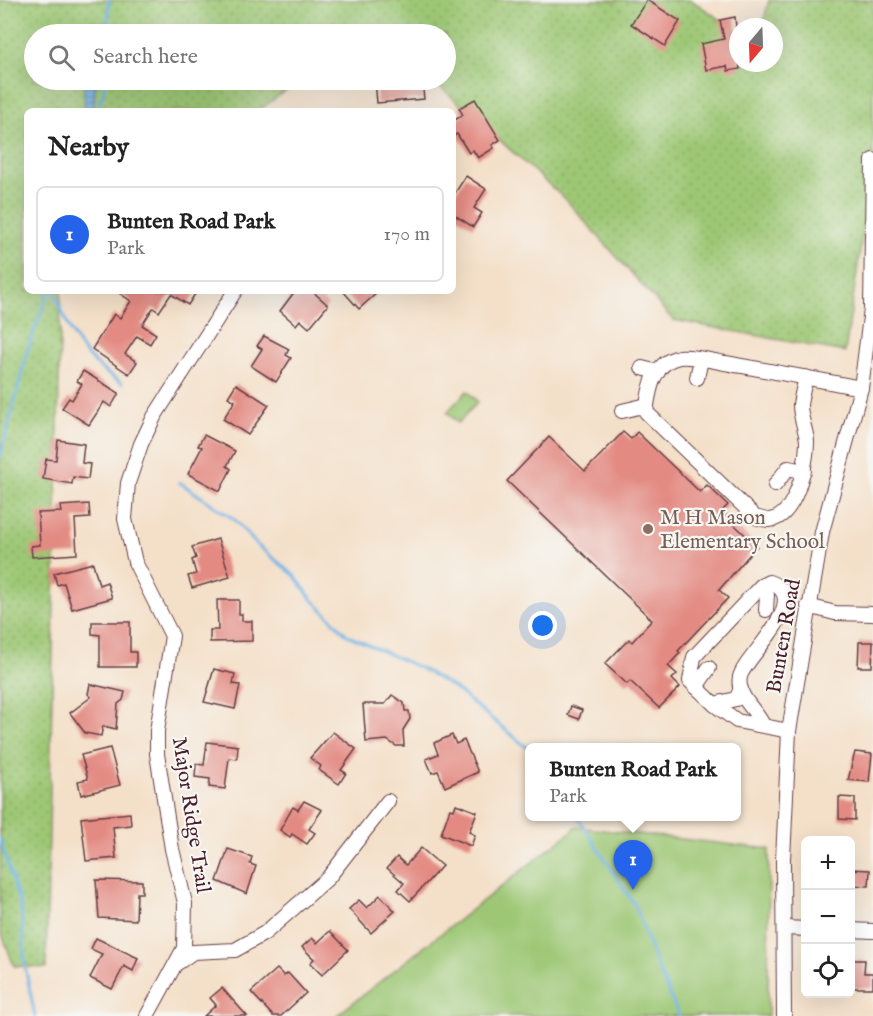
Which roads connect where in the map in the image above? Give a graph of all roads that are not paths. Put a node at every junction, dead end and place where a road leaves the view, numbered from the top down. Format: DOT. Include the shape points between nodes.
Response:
graph roads {
  1 [pos="873,160"];
  2 [pos="873,251"];
  3 [pos="233,294"];
  4 [pos="700,359"];
  5 [pos="642,368"];
  6 [pos="658,372"];
  7 [pos="806,377"];
  8 [pos="697,378"];
  9 [pos="861,388"];
  10 [pos="647,405"];
  11 [pos="622,411"];
  12 [pos="804,471"];
  13 [pos="776,485"];
  14 [pos="761,586"];
  15 [pos="808,606"];
  16 [pos="766,610"];
  17 [pos="873,614"];
  18 [pos="709,668"];
  19 [pos="696,687"];
  20 [pos="741,689"];
  21 [pos="714,704"];
  22 [pos="763,725"];
  23 [pos="789,731"];
  24 [pos="388,801"];
  25 [pos="785,928"];
  26 [pos="801,929"];
  27 [pos="855,930"];
  28 [pos="873,931"];
  29 [pos="173,967"];
  30 [pos="147,1016"];
  31 [pos="784,1016"];
  1 -- 2 [label="street, Bunten Road"];
  2 -- 9 [label="street, Bunten Road" via="871,309"];
  3 -- 29 [label="street, Major Ridge Trail" via="154,417 128,483 125,519 135,562 172,636 157,731 161,778 185,903 184,948"];
  4 -- 6 [label="street" via="679,357"];
  4 -- 7 [label="street"];
  4 -- 8 [label="street"];
  5 -- 6 [label="street"];
  6 -- 10 [label="street" via="651,381"];
  7 -- 9 [label="street"];
  7 -- 12 [label="street" via="800,403 807,439"];
  9 -- 15 [label="street, Bunten Road" via="822,532"];
  10 -- 11 [label="street"];
  10 -- 12 [label="street" via="646,412 755,517 770,520 785,513"];
  12 -- 13 [label="street" via="788,468"];
  14 -- 16 [label="street" via="767,595"];
  14 -- 19 [label="street" via="694,657 690,681"];
  14 -- 20 [label="street" via="769,582 778,585 783,603 768,639 744,667"];
  15 -- 17 [label="street" via="835,613"];
  15 -- 23 [label="street, Bunten Road"];
  18 -- 19 [label="street"];
  19 -- 21 [label="street"];
  20 -- 21 [label="street" via="736,699"];
  20 -- 22 [label="street"];
  21 -- 22 [label="street" via="737,721"];
  22 -- 23 [label="street"];
  23 -- 25 [label="street, Bunten Road" via="783,861"];
  24 -- 29 [label="street" via="328,878 265,933 235,950 193,952"];
  25 -- 26 [label="street"];
  25 -- 31 [label="street, Bunten Road"];
  27 -- 28 [label="street"];
  29 -- 30 [label="street, Major Ridge Trail"];
}
